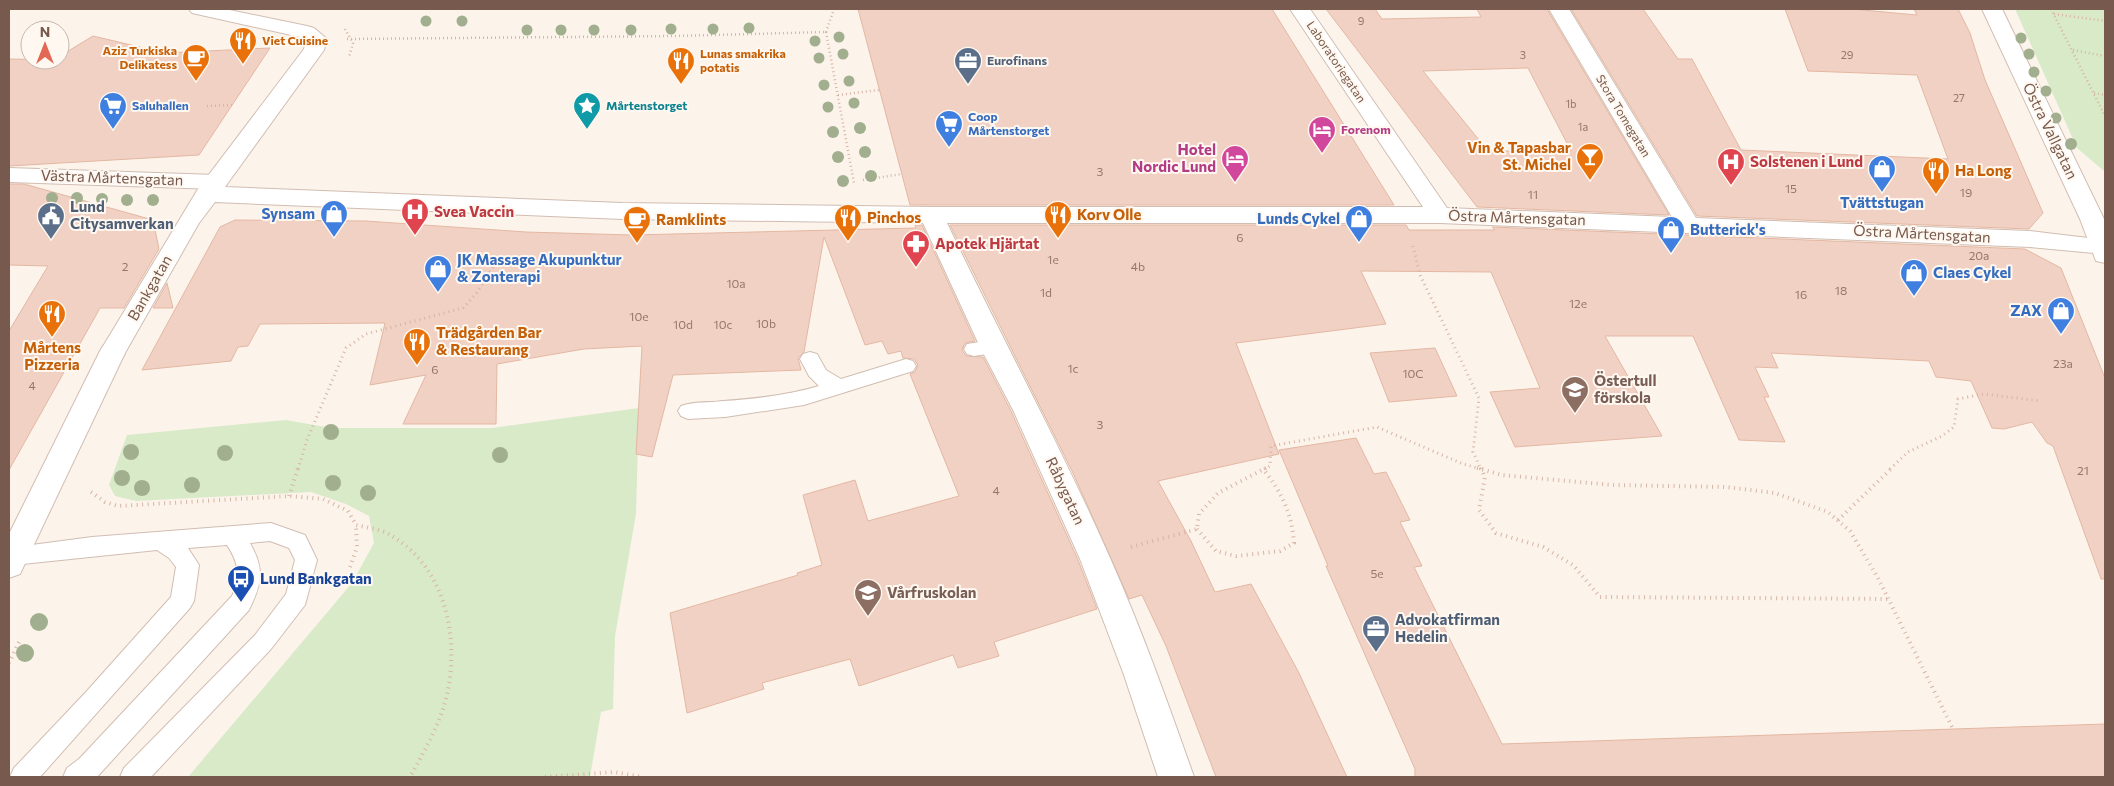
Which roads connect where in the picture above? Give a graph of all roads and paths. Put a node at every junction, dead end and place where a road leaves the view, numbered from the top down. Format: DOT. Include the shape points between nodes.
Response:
graph roads {
  1 [pos="199,9"];
  2 [pos="299,9"];
  3 [pos="834,9"];
  4 [pos="1300,9"];
  5 [pos="1559,9"];
  6 [pos="1992,9"];
  7 [pos="2051,9"];
  8 [pos="2054,14"];
  9 [pos="2105,21"];
  10 [pos="280,25"];
  11 [pos="826,32"];
  12 [pos="317,39"];
  13 [pos="2072,50"];
  14 [pos="2105,56"];
  15 [pos="1013,62"];
  16 [pos="997,64"];
  17 [pos="879,90"];
  18 [pos="2094,93"];
  19 [pos="838,95"];
  20 [pos="2105,95"];
  21 [pos="234,105"];
  22 [pos="207,106"];
  23 [pos="2105,116"];
  24 [pos="902,174"];
  25 [pos="9,175"];
  26 [pos="853,182"];
  27 [pos="211,188"];
  28 [pos="859,214"];
  29 [pos="931,215"];
  30 [pos="1405,215"];
  31 [pos="1440,215"];
  32 [pos="1688,224"];
  33 [pos="2105,249"];
  34 [pos="500,256"];
  35 [pos="810,359"];
  36 [pos="906,366"];
  37 [pos="843,388"];
  38 [pos="2040,401"];
  39 [pos="688,411"];
  40 [pos="1482,469"];
  41 [pos="1264,470"];
  42 [pos="289,496"];
  43 [pos="1838,520"];
  44 [pos="356,525"];
  45 [pos="1197,529"];
  46 [pos="232,534"];
  47 [pos="161,541"];
  48 [pos="1095,559"];
  49 [pos="11,561"];
  50 [pos="350,567"];
  51 [pos="1889,599"];
  52 [pos="19,642"];
  53 [pos="9,663"];
  54 [pos="1953,729"];
  55 [pos="23,777"];
  56 [pos="76,777"];
  57 [pos="133,777"];
  58 [pos="545,777"];
  59 [pos="642,777"];
  60 [pos="1176,777"];
  1 -- 10 [label="street"];
  2 -- 10 [label="street"];
  3 -- 11 [label="path"];
  4 -- 31 [label="street, Laboratoriegatan"];
  5 -- 32 [label="street, Stora Tomegatan"];
  6 -- 33 [label="street, Östra Vallgatan"];
  7 -- 8 [label="path"];
  8 -- 9 [label="path"];
  8 -- 13 [label="path"];
  10 -- 12 [label="street" via="307,32"];
  11 -- 12 [label="path"];
  11 -- 19 [label="path"];
  12 -- 27 [label="street, Bankgatan" via="314,50"];
  13 -- 14 [label="path"];
  13 -- 18 [label="path"];
  15 -- 16 [label="path"];
  17 -- 19 [label="path"];
  18 -- 20 [label="path"];
  18 -- 23 [label="path"];
  19 -- 26 [label="path"];
  21 -- 22 [label="path"];
  24 -- 26 [label="path"];
  25 -- 27 [label="street, Västra Mårtensgatan"];
  26 -- 28 [label="path"];
  27 -- 28 [label="street" via="529,209"];
  27 -- 49 [label="street, Bankgatan" via="112,353"];
  28 -- 29 [label="street"];
  29 -- 30 [label="street, Östra Mårtensgatan"];
  29 -- 48 [label="street, Råbygatan" via="984,348 1027,410"];
  30 -- 31 [label="street, Östra Mårtensgatan"];
  30 -- 40 [label="path" via="1420,275 1479,398 1473,452"];
  31 -- 32 [label="street, Östra Mårtensgatan"];
  32 -- 33 [label="street, Östra Mårtensgatan" via="2030,239"];
  34 -- 42 [label="path" via="463,308 366,334 346,348 307,440"];
  35 -- 37 [label="lane" via="823,381"];
  36 -- 37 [label="lane"];
  37 -- 39 [label="lane" via="804,398"];
  38 -- 43 [label="path" via="1984,394 1958,399 1954,427 1908,452"];
  40 -- 41 [label="path" via="1378,427 1271,446 1270,466"];
  40 -- 43 [label="path" via="1502,476 1556,481 1622,486 1726,486 1775,493 1828,512"];
  40 -- 51 [label="path" via="1485,477 1479,510 1496,533 1542,547 1573,565 1600,597"];
  41 -- 45 [label="path" via="1218,493 1199,514"];
  41 -- 45 [label="path" via="1284,495 1294,524 1294,543 1280,551 1236,556 1216,551"];
  43 -- 51 [label="path" via="1850,531"];
  44 -- 50 [label="path" via="357,547"];
  45 -- 48 [label="path" via="1112,551"];
  46 -- 47 [label="lane"];
  46 -- 56 [label="lane" via="250,567 250,585 241,603 88,768"];
  46 -- 57 [label="lane" via="271,532 297,542 306,560 297,598 257,649"];
  47 -- 49 [label="lane" via="65,549"];
  47 -- 55 [label="lane" via="177,551 188,565 182,601 96,700"];
  48 -- 60 [label="street, Råbygatan" via="1141,675"];
  51 -- 54 [label="path"];
  52 -- 53 [label="path"];
  58 -- 59 [label="path" via="614,772"];
}
